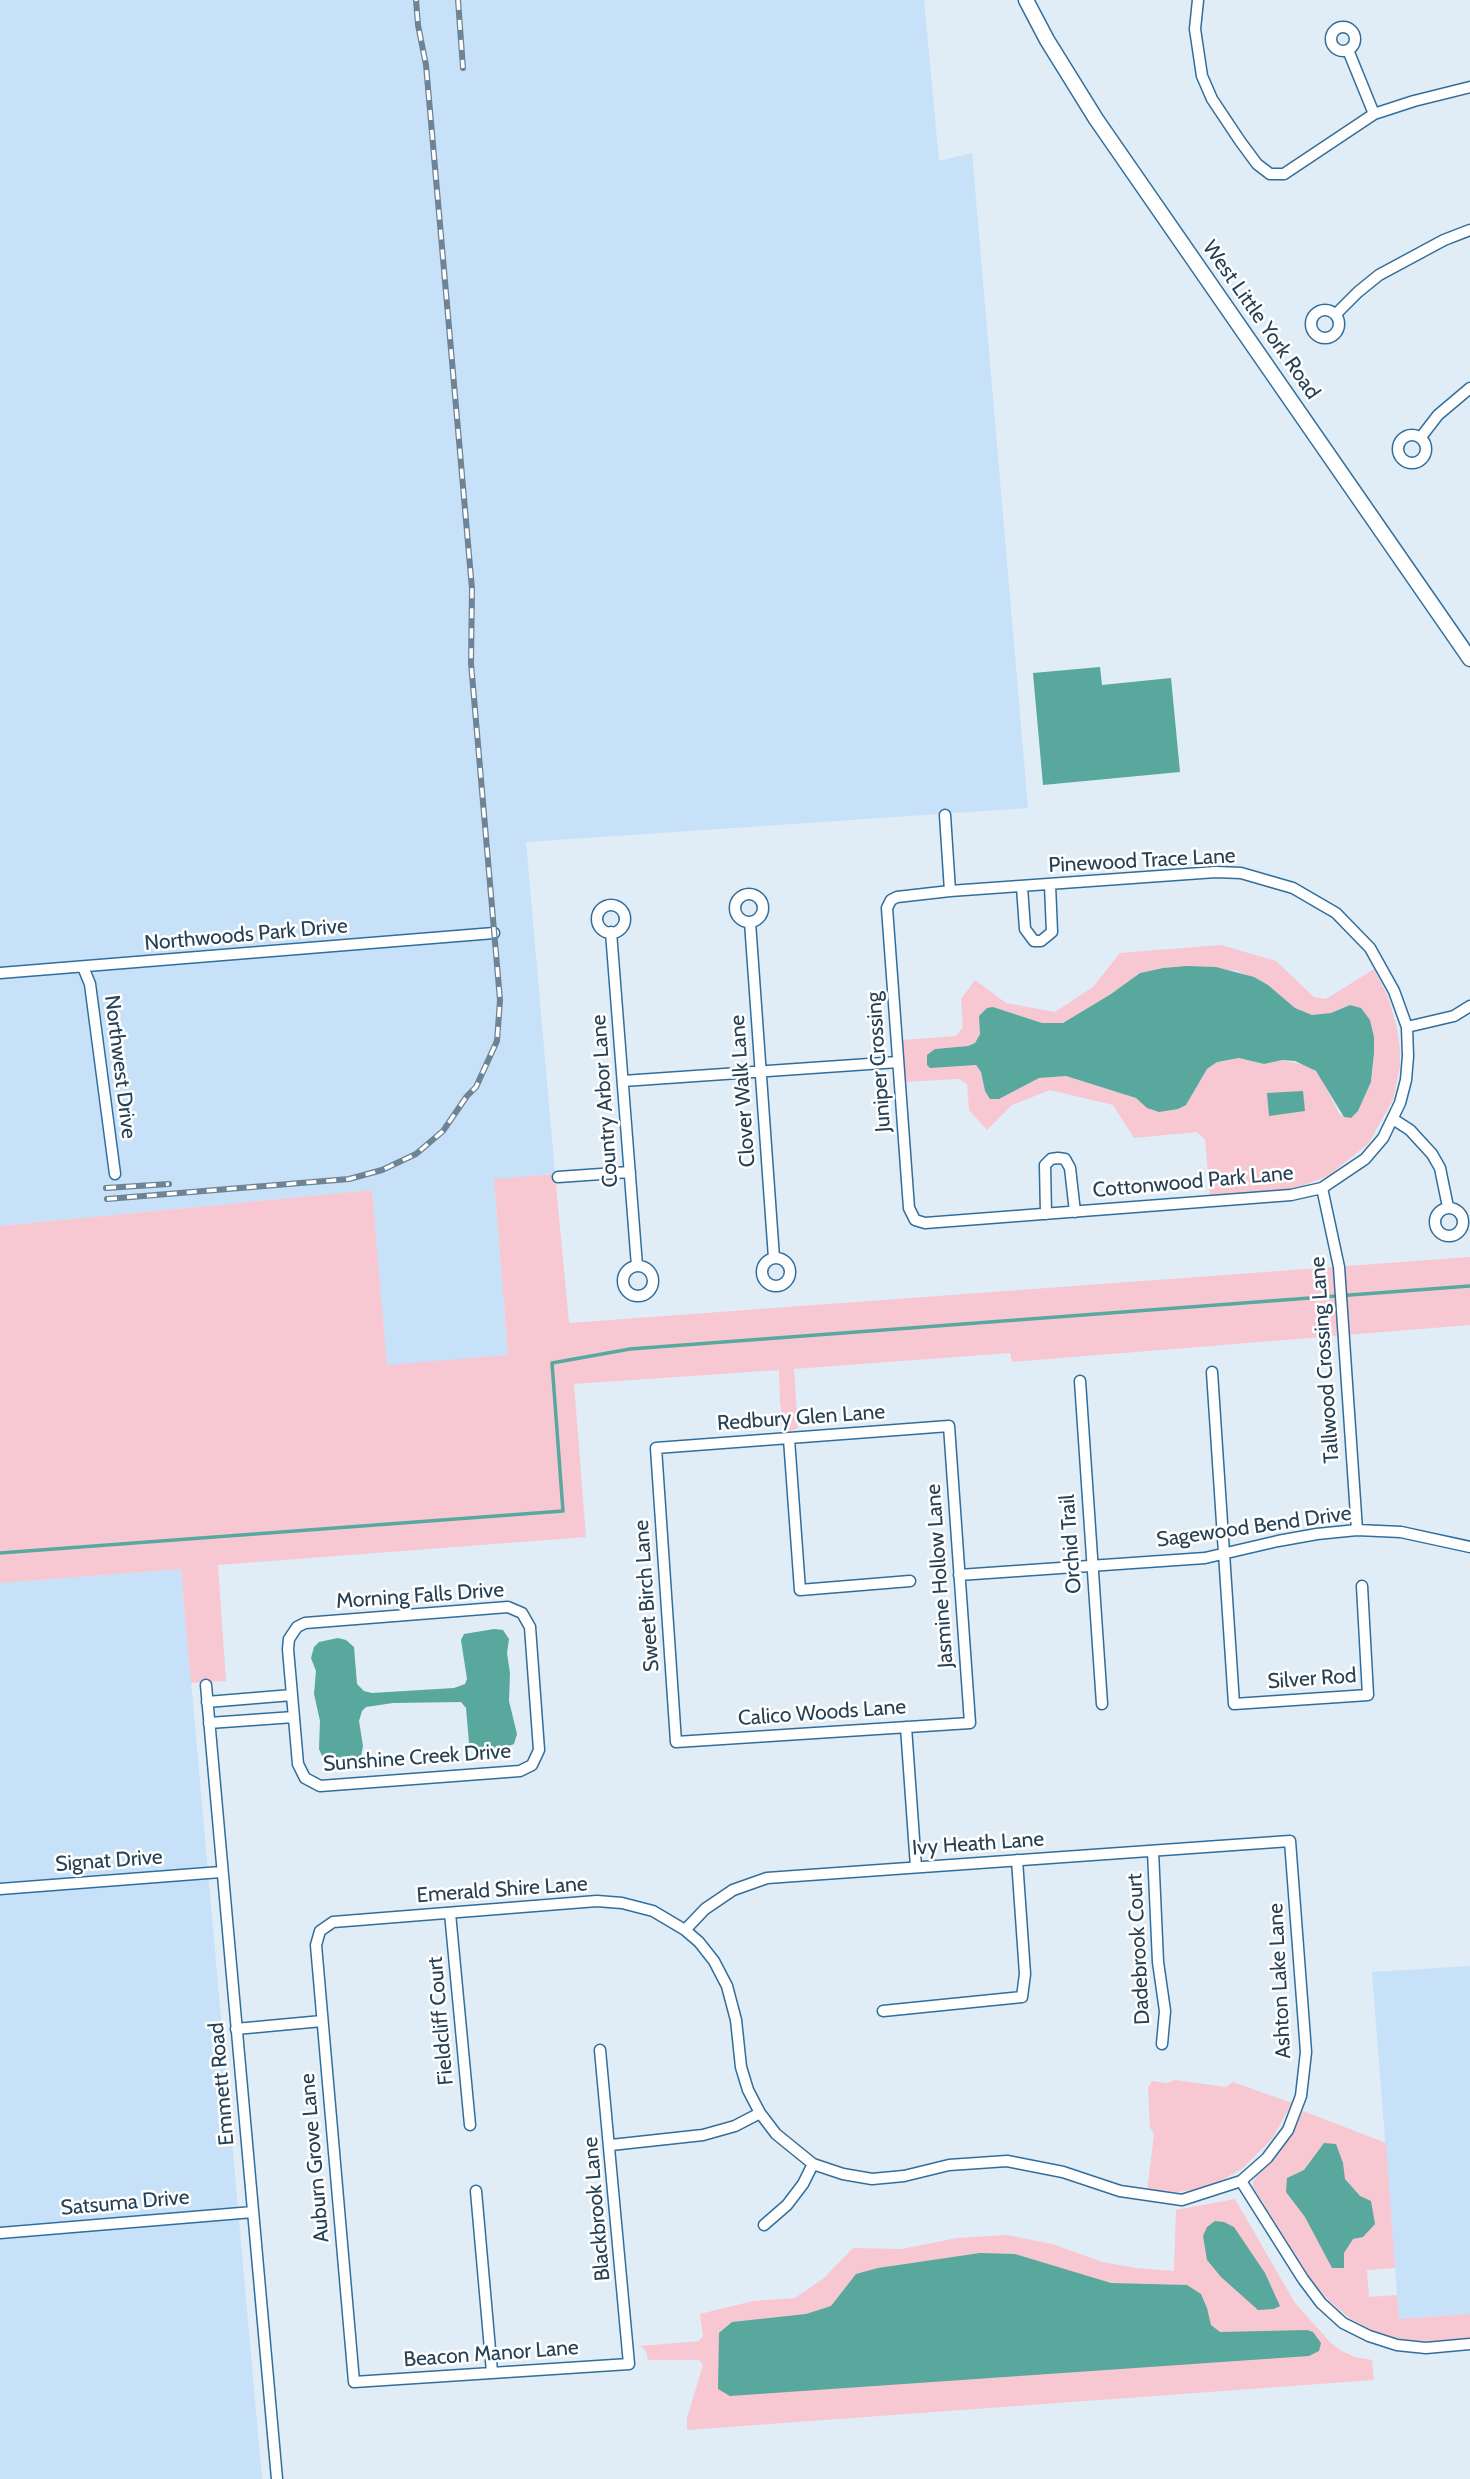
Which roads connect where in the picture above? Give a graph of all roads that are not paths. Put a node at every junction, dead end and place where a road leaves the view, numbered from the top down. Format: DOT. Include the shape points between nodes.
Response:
graph roads {
  1 [pos="1026,0"];
  2 [pos="1198,0"];
  3 [pos="1348,50"];
  4 [pos="1470,87"];
  5 [pos="1374,114"];
  6 [pos="1470,230"];
  7 [pos="1336,314"];
  8 [pos="1470,388"];
  9 [pos="1421,437"];
  10 [pos="1470,659"];
  11 [pos="945,815"];
  12 [pos="1050,885"];
  13 [pos="1022,887"];
  14 [pos="950,891"];
  15 [pos="891,900"];
  16 [pos="750,922"];
  17 [pos="611,932"];
  18 [pos="494,933"];
  19 [pos="83,967"];
  20 [pos="0,973"];
  21 [pos="1470,1006"];
  22 [pos="1454,1016"];
  23 [pos="1470,1017"];
  24 [pos="1407,1027"];
  25 [pos="898,1062"];
  26 [pos="761,1072"];
  27 [pos="623,1081"];
  28 [pos="1393,1119"];
  29 [pos="630,1172"];
  30 [pos="114,1174"];
  31 [pos="558,1177"];
  32 [pos="1322,1188"];
  33 [pos="1448,1207"];
  34 [pos="1075,1212"];
  35 [pos="1046,1214"];
  36 [pos="915,1220"];
  37 [pos="774,1258"];
  38 [pos="637,1266"];
  39 [pos="1212,1372"];
  40 [pos="1080,1381"];
  41 [pos="949,1426"];
  42 [pos="789,1439"];
  43 [pos="656,1448"];
  44 [pos="1357,1530"];
  45 [pos="1470,1547"];
  46 [pos="1224,1554"];
  47 [pos="1092,1566"];
  48 [pos="959,1575"];
  49 [pos="910,1581"];
  50 [pos="1362,1586"];
  51 [pos="206,1685"];
  52 [pos="292,1695"];
  53 [pos="252,1698"];
  54 [pos="207,1702"];
  55 [pos="1101,1704"];
  56 [pos="294,1717"];
  57 [pos="254,1720"];
  58 [pos="209,1723"];
  59 [pos="970,1723"];
  60 [pos="906,1727"];
  61 [pos="676,1742"];
  62 [pos="532,1765"];
  63 [pos="1290,1841"];
  64 [pos="1153,1851"];
  65 [pos="1017,1860"];
  66 [pos="916,1867"];
  67 [pos="221,1872"];
  68 [pos="0,1889"];
  69 [pos="450,1913"];
  70 [pos="685,1930"];
  71 [pos="320,1931"];
  72 [pos="883,2011"];
  73 [pos="322,2021"];
  74 [pos="236,2029"];
  75 [pos="1161,2045"];
  76 [pos="600,2050"];
  77 [pos="760,2113"];
  78 [pos="470,2125"];
  79 [pos="611,2145"];
  80 [pos="813,2164"];
  81 [pos="1241,2181"];
  82 [pos="476,2191"];
  83 [pos="253,2211"];
  84 [pos="764,2225"];
  85 [pos="0,2233"];
  86 [pos="1470,2344"];
  87 [pos="629,2364"];
  88 [pos="492,2372"];
  89 [pos="354,2382"];
  90 [pos="277,2479"];
  1 -- 10 [label="main road, West Little York Road" via="1096,119"];
  2 -- 5 [label="street" via="1195,29 1202,76 1240,141 1270,174 1284,174"];
  3 -- 5 [label="street"];
  4 -- 5 [label="street"];
  6 -- 7 [label="street" via="1379,275"];
  8 -- 9 [label="street" via="1438,415"];
  11 -- 14 [label="street"];
  12 -- 13 [label="street, Pinewood Trace Lane"];
  12 -- 13 [label="street" via="1052,932 1041,941 1034,941 1025,929"];
  12 -- 24 [label="street, Pinewood Trace Lane" via="1216,872 1241,873 1293,888 1336,914 1370,948 1389,980"];
  13 -- 14 [label="street, Pinewood Trace Lane"];
  14 -- 15 [label="street, Pinewood Trace Lane"];
  15 -- 25 [label="street, Juniper Crossing" via="887,908"];
  16 -- 26 [label="street, Clover Walk Lane"];
  17 -- 27 [label="street, Country Arbor Lane"];
  18 -- 19 [label="street, Northwoods Park Drive"];
  19 -- 20 [label="street, Northwoods Park Drive"];
  19 -- 30 [label="street, Northwest Drive" via="90,984"];
  21 -- 22 [label="street"];
  22 -- 23 [label="street"];
  22 -- 24 [label="street"];
  24 -- 28 [label="street, Cottonwood Park Lane" via="1406,1080"];
  25 -- 26 [label="street"];
  25 -- 36 [label="street, Juniper Crossing" via="909,1208"];
  26 -- 27 [label="street"];
  26 -- 37 [label="street, Clover Walk Lane"];
  27 -- 29 [label="street, Country Arbor Lane"];
  28 -- 32 [label="street, Cottonwood Park Lane" via="1365,1159"];
  28 -- 33 [label="street" via="1432,1154 1440,1168"];
  29 -- 31 [label="street"];
  29 -- 38 [label="street, Country Arbor Lane"];
  32 -- 34 [label="street, Cottonwood Park Lane" via="1291,1195"];
  32 -- 44 [label="street, Tallwood Crossing Lane" via="1339,1267"];
  34 -- 35 [label="street, Cottonwood Park Lane"];
  34 -- 35 [label="street" via="1070,1168 1065,1159 1058,1158 1045,1165"];
  35 -- 36 [label="street, Cottonwood Park Lane"];
  39 -- 46 [label="street"];
  40 -- 47 [label="street, Orchid Trail"];
  41 -- 42 [label="street, Redbury Glen Lane"];
  41 -- 48 [label="street, Jasmine Hollow Lane"];
  42 -- 43 [label="street, Redbury Glen Lane"];
  42 -- 49 [label="street" via="800,1590"];
  43 -- 61 [label="street, Sweet Birch Lane"];
  44 -- 45 [label="street, Sagewood Bend Drive" via="1401,1532"];
  44 -- 46 [label="street, Sagewood Bend Drive"];
  46 -- 47 [label="street, Sagewood Bend Drive"];
  46 -- 50 [label="street, Silver Rod" via="1234,1704 1368,1695"];
  47 -- 48 [label="street, Sagewood Bend Drive"];
  47 -- 55 [label="street, Orchid Trail"];
  48 -- 59 [label="street, Jasmine Hollow Lane"];
  51 -- 54 [label="street, Emmett Road"];
  52 -- 53 [label="street"];
  52 -- 56 [label="street"];
  52 -- 62 [label="street, Morning Falls Drive" via="288,1649 292,1633 305,1623 508,1607 522,1612 530,1627 539,1750"];
  53 -- 54 [label="street"];
  53 -- 57 [label="street"];
  54 -- 58 [label="street, Emmett Road"];
  56 -- 57 [label="street"];
  56 -- 62 [label="street, Sunshine Creek Drive" via="298,1764 305,1778 320,1786 520,1771"];
  57 -- 58 [label="street"];
  58 -- 67 [label="street, Emmett Road"];
  59 -- 60 [label="street, Calico Woods Lane"];
  60 -- 61 [label="street, Calico Woods Lane"];
  60 -- 66 [label="street"];
  63 -- 64 [label="street, Ivy Heath Lane"];
  63 -- 81 [label="street, Ashton Lake Lane" via="1306,2052 1301,2096 1288,2130 1267,2158"];
  64 -- 65 [label="street, Ivy Heath Lane"];
  64 -- 75 [label="street, Dadebrook Court" via="1158,1962 1166,2011"];
  65 -- 66 [label="street, Ivy Heath Lane"];
  65 -- 72 [label="street" via="1025,1974 1022,1997"];
  66 -- 70 [label="street, Ivy Heath Lane" via="766,1878 733,1890"];
  67 -- 68 [label="street, Signat Drive"];
  67 -- 74 [label="street, Emmett Road"];
  69 -- 70 [label="street, Emerald Shire Lane" via="597,1901 653,1911"];
  69 -- 71 [label="street, Emerald Shire Lane" via="332,1922"];
  69 -- 78 [label="street, Fieldcliff Court"];
  70 -- 77 [label="street, Emerald Shire Lane" via="714,1961 727,1986 741,2067"];
  71 -- 73 [label="street, Auburn Grove Lane" via="316,1945"];
  73 -- 74 [label="street"];
  73 -- 89 [label="street, Auburn Grove Lane"];
  74 -- 83 [label="street, Emmett Road"];
  76 -- 79 [label="street, Blackbrook Lane"];
  77 -- 79 [label="street" via="703,2135"];
  77 -- 80 [label="street, Emerald Shire Lane" via="776,2134"];
  79 -- 87 [label="street, Blackbrook Lane"];
  80 -- 81 [label="street" via="872,2179 948,2165 1007,2161 1063,2172 1120,2191 1182,2200"];
  80 -- 84 [label="street" via="787,2205"];
  81 -- 86 [label="street" via="1303,2279 1343,2323 1396,2345"];
  82 -- 88 [label="street"];
  83 -- 85 [label="street, Satsuma Drive"];
  83 -- 90 [label="street, Emmett Road"];
  87 -- 88 [label="street, Beacon Manor Lane"];
  88 -- 89 [label="street, Beacon Manor Lane"];
}
